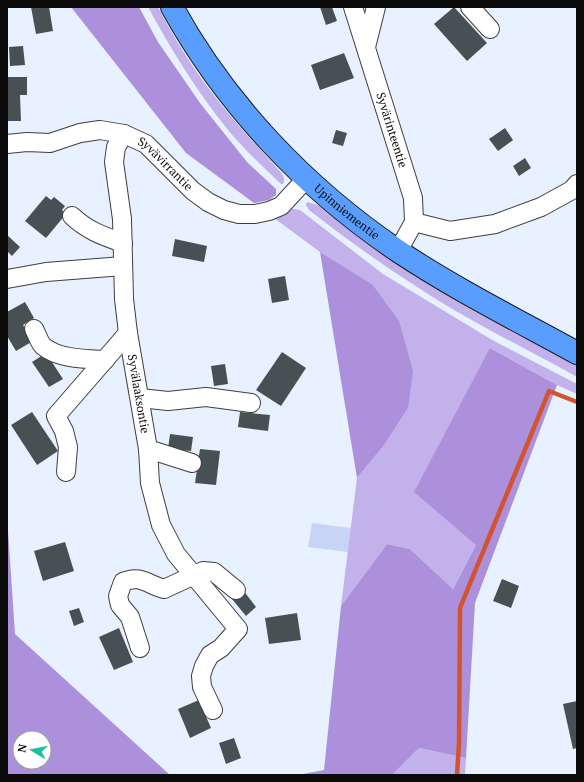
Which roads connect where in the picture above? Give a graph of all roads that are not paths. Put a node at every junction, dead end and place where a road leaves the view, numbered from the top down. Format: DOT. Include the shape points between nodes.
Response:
graph roads {
  1 [pos="172,7"];
  2 [pos="353,7"];
  3 [pos="376,7"];
  4 [pos="470,7"];
  5 [pos="490,29"];
  6 [pos="366,48"];
  7 [pos="124,134"];
  8 [pos="7,144"];
  9 [pos="306,179"];
  10 [pos="577,184"];
  11 [pos="72,216"];
  12 [pos="414,222"];
  13 [pos="123,243"];
  14 [pos="398,251"];
  15 [pos="123,266"];
  16 [pos="7,279"];
  17 [pos="34,329"];
  18 [pos="128,333"];
  19 [pos="577,353"];
  20 [pos="105,360"];
  21 [pos="140,398"];
  22 [pos="251,403"];
  23 [pos="148,449"];
  24 [pos="192,463"];
  25 [pos="66,472"];
  26 [pos="193,575"];
  27 [pos="236,590"];
  28 [pos="140,648"];
  29 [pos="214,710"];
  1 -- 9 [label="main road, Upinniementie" via="185,32 242,111"];
  2 -- 6 [label="street, Syvärinteentie"];
  3 -- 6 [label="street"];
  4 -- 5 [label="street"];
  6 -- 12 [label="street, Syvärinteentie" via="413,198"];
  7 -- 8 [label="street, Syvävirrantie" via="100,130 80,133 50,143"];
  7 -- 9 [label="street, Syvävirrantie" via="146,144 193,191 208,202 239,214 269,212 281,206"];
  7 -- 13 [label="street, Syvälaaksontie" via="116,147 114,162"];
  9 -- 14 [label="main road, Upinniementie" via="351,217"];
  10 -- 12 [label="street" via="572,190 541,207 495,224 450,231"];
  11 -- 13 [label="street" via="98,234"];
  12 -- 14 [label="street"];
  13 -- 15 [label="street, Syvälaaksontie"];
  14 -- 19 [label="main road, Upinniementie" via="450,284"];
  15 -- 16 [label="street" via="46,272"];
  15 -- 18 [label="street, Syvälaaksontie"];
  17 -- 20 [label="street" via="43,345 57,353 76,358"];
  18 -- 20 [label="street"];
  18 -- 21 [label="street, Syvälaaksontie"];
  20 -- 25 [label="street" via="56,416 64,431 68,447"];
  21 -- 22 [label="street" via="168,401 206,397"];
  21 -- 23 [label="street, Syvälaaksontie"];
  23 -- 24 [label="street"];
  23 -- 26 [label="street, Syvälaaksontie" via="150,483 161,525 176,554"];
  26 -- 27 [label="street" via="203,571 214,572"];
  26 -- 28 [label="street" via="164,589 139,579 123,582 118,596 120,605 130,617"];
  26 -- 29 [label="street, Syvälaaksontie" via="238,629 221,648 210,655 201,676 202,687"];
}
